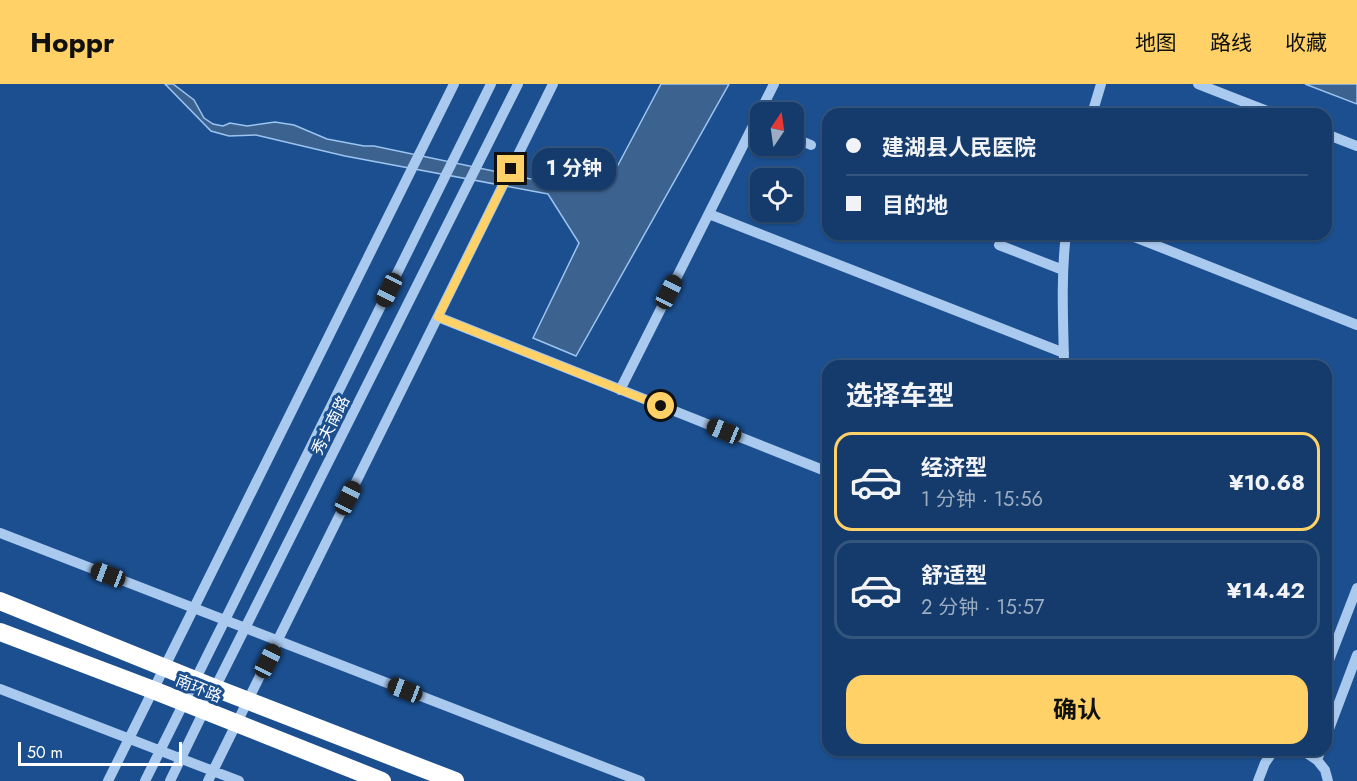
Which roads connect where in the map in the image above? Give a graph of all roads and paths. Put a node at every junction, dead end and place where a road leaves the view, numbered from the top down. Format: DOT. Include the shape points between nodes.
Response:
graph roads {
  1 [pos="454,84"];
  2 [pos="491,84"];
  3 [pos="518,84"];
  4 [pos="553,84"];
  5 [pos="774,84"];
  6 [pos="1101,84"];
  7 [pos="1198,84"];
  8 [pos="767,102"];
  9 [pos="1094,108"];
  10 [pos="1260,108"];
  11 [pos="1332,136"];
  12 [pos="750,139"];
  13 [pos="804,142"];
  14 [pos="811,145"];
  15 [pos="1357,146"];
  16 [pos="709,214"];
  17 [pos="1066,240"];
  18 [pos="1142,240"];
  19 [pos="999,245"];
  20 [pos="1063,270"];
  21 [pos="438,317"];
  22 [pos="1357,325"];
  23 [pos="1064,353"];
  24 [pos="1065,360"];
  25 [pos="620,390"];
  26 [pos="822,470"];
  27 [pos="0,533"];
  28 [pos="1357,588"];
  29 [pos="0,601"];
  30 [pos="194,608"];
  31 [pos="225,620"];
  32 [pos="245,628"];
  33 [pos="0,632"];
  34 [pos="278,641"];
  35 [pos="1332,653"];
  36 [pos="1357,656"];
  37 [pos="165,667"];
  38 [pos="196,680"];
  39 [pos="215,688"];
  40 [pos="0,689"];
  41 [pos="153,690"];
  42 [pos="248,700"];
  43 [pos="184,703"];
  44 [pos="204,711"];
  45 [pos="1332,721"];
  46 [pos="236,724"];
  47 [pos="129,739"];
  48 [pos="160,751"];
  49 [pos="1270,756"];
  50 [pos="1319,756"];
  51 [pos="181,759"];
  52 [pos="210,776"];
  53 [pos="108,781"];
  54 [pos="146,781"];
  55 [pos="170,781"];
  56 [pos="238,781"];
  57 [pos="382,781"];
  58 [pos="455,781"];
  59 [pos="640,781"];
  60 [pos="1258,781"];
  61 [pos="1328,781"];
  1 -- 30 [label="street"];
  2 -- 31 [label="street, 秀夫南路"];
  3 -- 32 [label="street, 秀夫南路"];
  4 -- 21 [label="street"];
  5 -- 8 [label="street"];
  6 -- 9 [label="street"];
  7 -- 10 [label="street"];
  11 -- 15 [label="street"];
  12 -- 16 [label="street"];
  13 -- 14 [label="street"];
  16 -- 23 [label="street"];
  16 -- 25 [label="street"];
  17 -- 20 [label="street"];
  18 -- 22 [label="street"];
  19 -- 20 [label="street"];
  20 -- 23 [label="street"];
  21 -- 25 [label="street"];
  21 -- 34 [label="street"];
  23 -- 24 [label="street"];
  25 -- 26 [label="street"];
  27 -- 30 [label="street"];
  28 -- 35 [label="street"];
  29 -- 37 [label="highway"];
  30 -- 31 [label="street"];
  30 -- 37 [label="street"];
  31 -- 32 [label="street"];
  31 -- 38 [label="street, 秀夫南路"];
  32 -- 34 [label="street"];
  32 -- 39 [label="street, 秀夫南路"];
  33 -- 41 [label="highway, 南环路"];
  34 -- 42 [label="street"];
  34 -- 59 [label="street"];
  36 -- 45 [label="street"];
  37 -- 38 [label="highway"];
  37 -- 41 [label="street"];
  38 -- 39 [label="highway"];
  38 -- 43 [label="street, 秀夫南路"];
  39 -- 42 [label="highway"];
  39 -- 44 [label="street, 秀夫南路"];
  40 -- 47 [label="street"];
  41 -- 43 [label="highway, 南环路"];
  41 -- 47 [label="street"];
  42 -- 46 [label="street"];
  42 -- 58 [label="highway"];
  43 -- 44 [label="highway, 南环路"];
  43 -- 48 [label="street, 秀夫南路"];
  44 -- 46 [label="highway, 南环路"];
  44 -- 51 [label="street, 秀夫南路"];
  46 -- 52 [label="street"];
  46 -- 57 [label="highway, 南环路"];
  47 -- 48 [label="street"];
  47 -- 53 [label="street"];
  48 -- 51 [label="street"];
  48 -- 54 [label="street, 秀夫南路"];
  49 -- 60 [label="street"];
  50 -- 61 [label="street"];
  51 -- 52 [label="street"];
  51 -- 55 [label="street, 秀夫南路"];
  52 -- 56 [label="street"];
}
